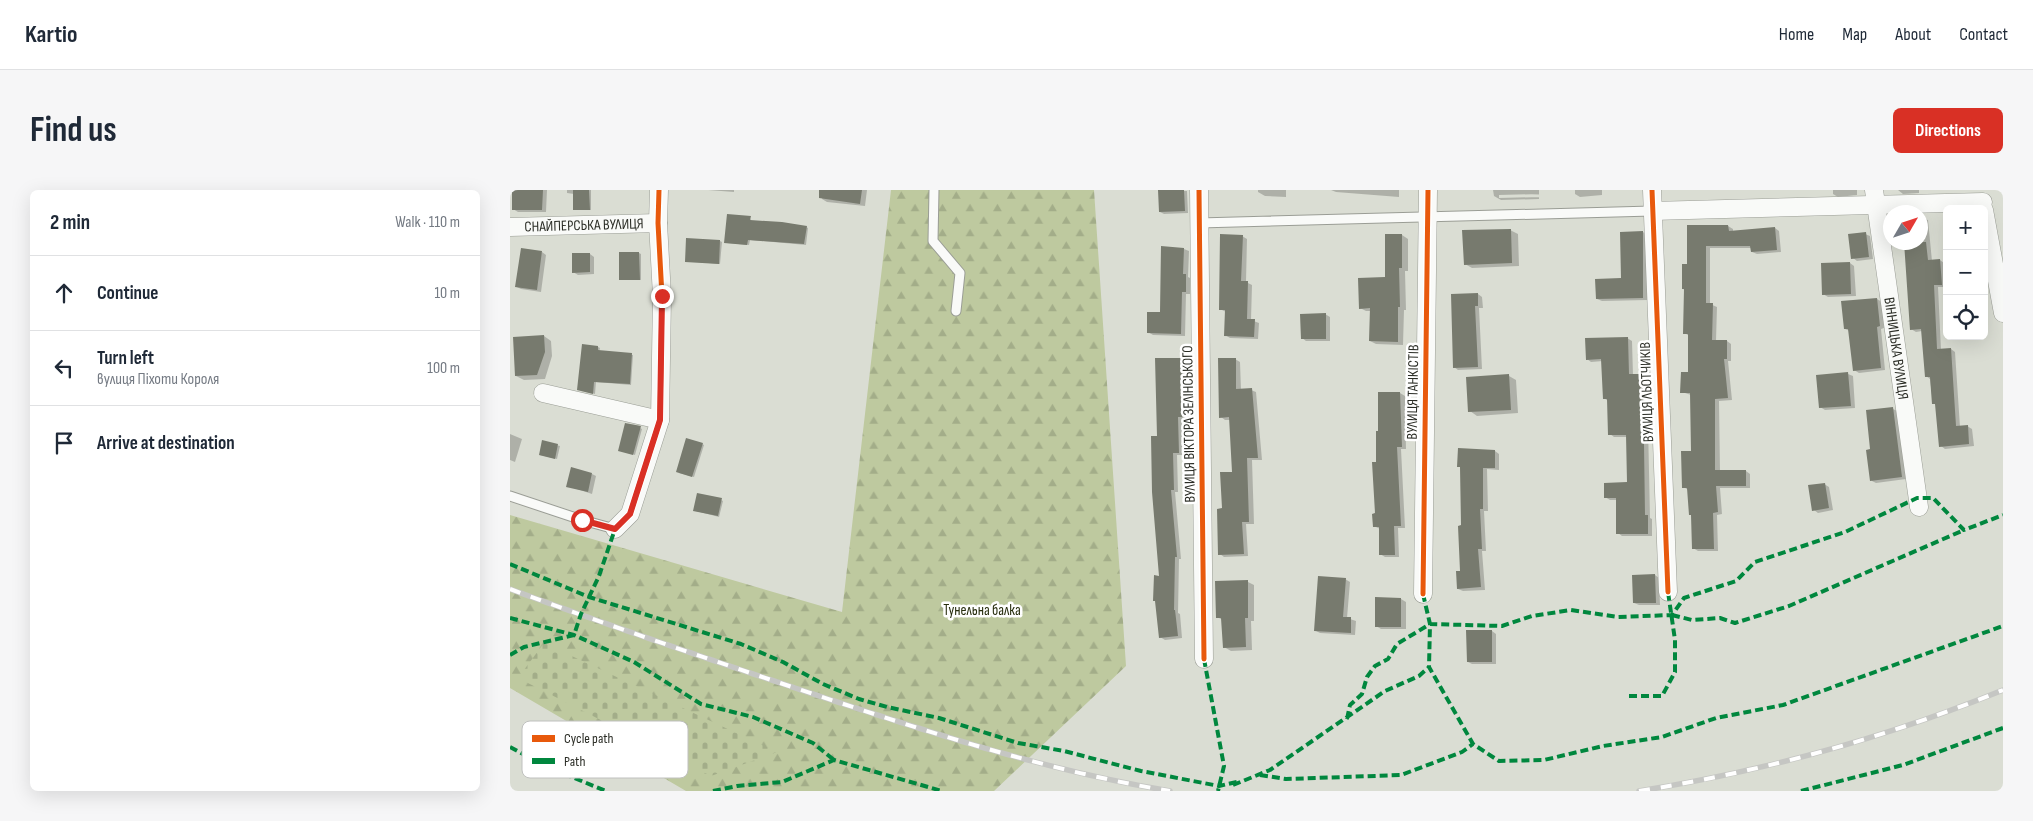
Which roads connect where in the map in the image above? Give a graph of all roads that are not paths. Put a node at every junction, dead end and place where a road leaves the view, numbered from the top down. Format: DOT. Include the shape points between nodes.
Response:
graph roads {
  1 [pos="660,190"];
  2 [pos="934,190"];
  3 [pos="1199,190"];
  4 [pos="1428,190"];
  5 [pos="1652,190"];
  6 [pos="1875,198"];
  7 [pos="1984,203"];
  8 [pos="1652,211"];
  9 [pos="1428,218"];
  10 [pos="1199,222"];
  11 [pos="658,223"];
  12 [pos="510,226"];
  13 [pos="956,311"];
  14 [pos="2003,313"];
  15 [pos="543,394"];
  16 [pos="660,420"];
  17 [pos="510,496"];
  18 [pos="1918,507"];
  19 [pos="615,529"];
  20 [pos="1668,592"];
  21 [pos="1423,594"];
  22 [pos="1204,659"];
  1 -- 11 [label="street"];
  2 -- 13 [label="lane" via="933,241 960,272"];
  3 -- 10 [label="street, ВУЛИЦЯ ВІКТОРА ЗЕЛІНСЬКОГО"];
  4 -- 9 [label="street, ВУЛИЦЯ ТАНКІСТІВ"];
  5 -- 8 [label="street, ВУЛИЦЯ ЛЬОТЧИКІВ"];
  6 -- 7 [label="street"];
  6 -- 8 [label="street"];
  6 -- 18 [label="street, ВІННИЦЬКА ВУЛИЦЯ"];
  7 -- 14 [label="street"];
  8 -- 9 [label="lane"];
  8 -- 20 [label="street, ВУЛИЦЯ ЛЬОТЧИКІВ"];
  9 -- 10 [label="lane"];
  9 -- 21 [label="street, ВУЛИЦЯ ТАНКІСТІВ"];
  10 -- 22 [label="street, ВУЛИЦЯ ВІКТОРА ЗЕЛІНСЬКОГО"];
  11 -- 12 [label="street, СНАЙПЕРСЬКА ВУЛИЦЯ"];
  11 -- 16 [label="street" via="662,296"];
  15 -- 16 [label="street"];
  16 -- 19 [label="street" via="630,514"];
  17 -- 19 [label="lane"];
}
